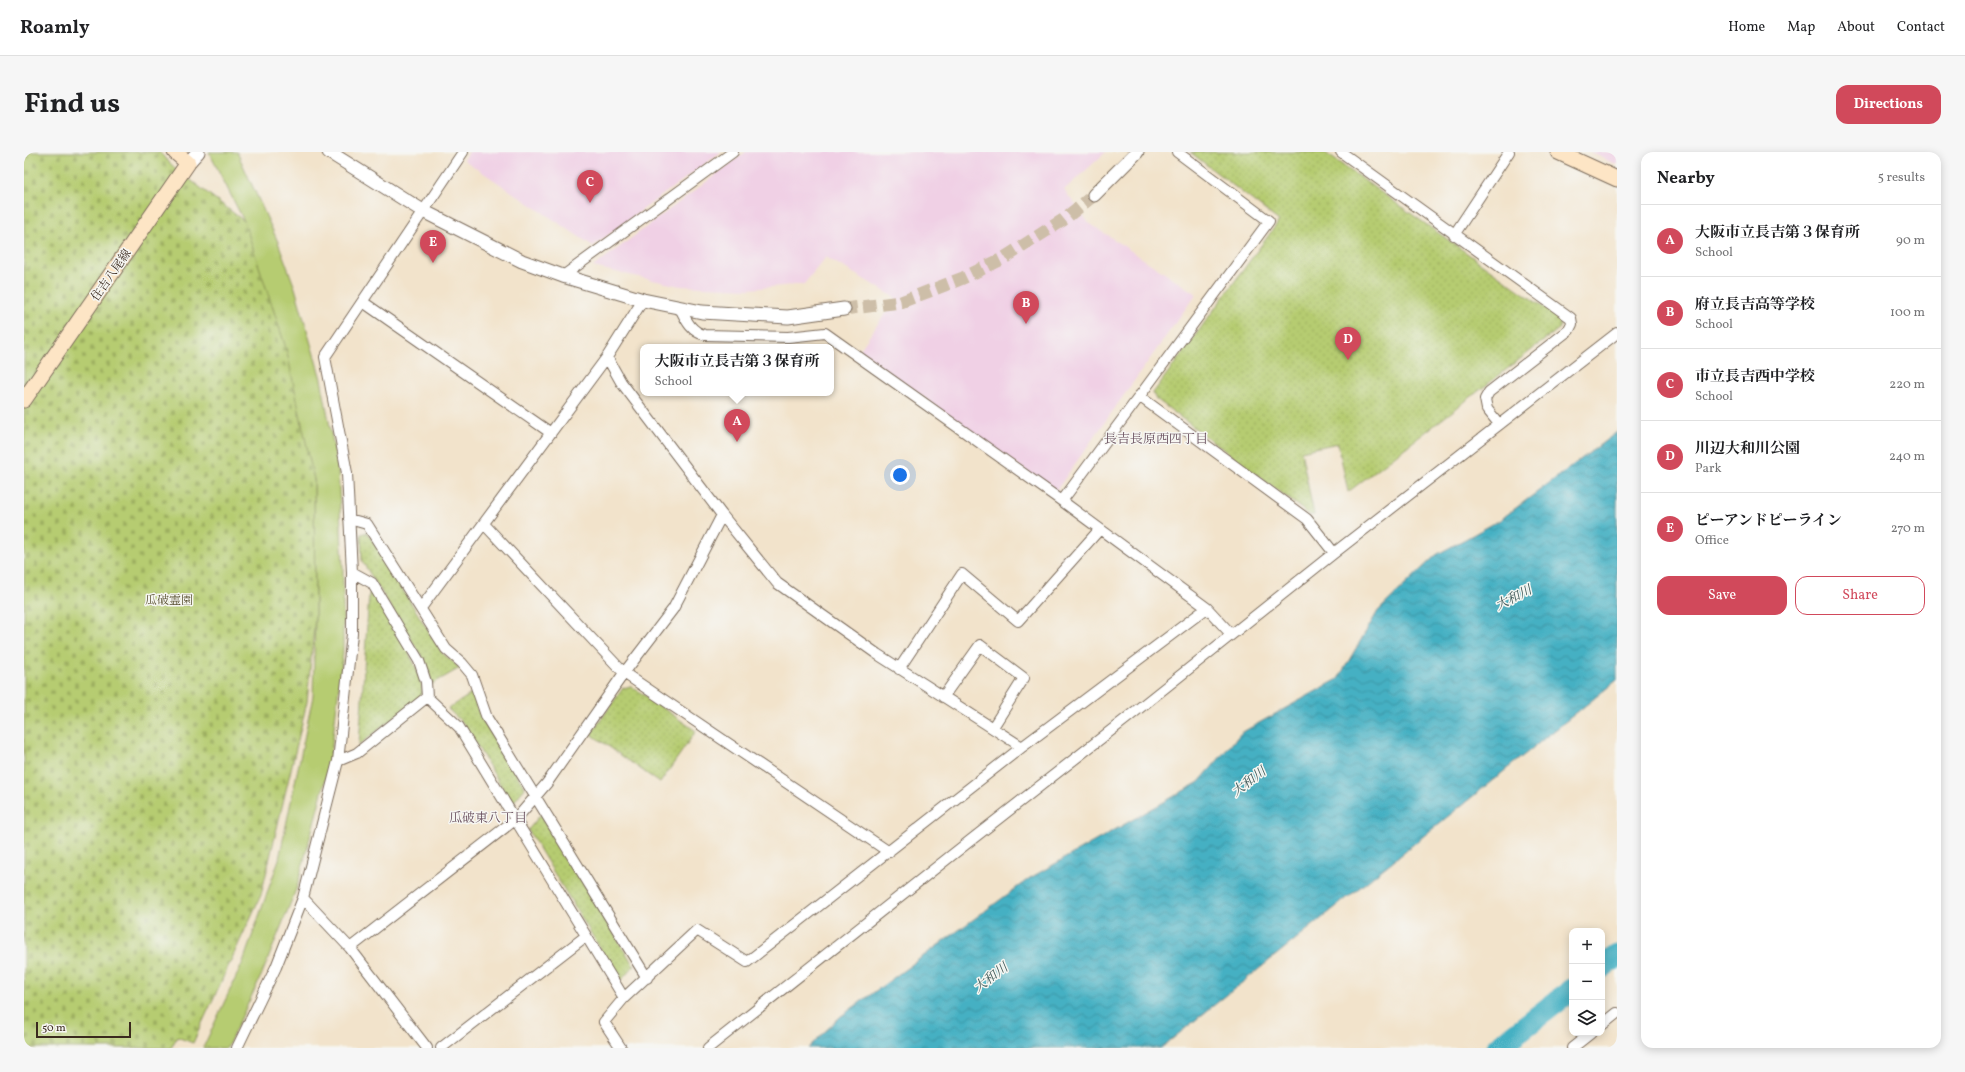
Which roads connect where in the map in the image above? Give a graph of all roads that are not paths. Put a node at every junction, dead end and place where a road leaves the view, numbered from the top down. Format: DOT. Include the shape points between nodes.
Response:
graph roads {
  1 [pos="175,152"];
  2 [pos="329,152"];
  3 [pos="463,152"];
  4 [pos="733,152"];
  5 [pos="1137,152"];
  6 [pos="1177,152"];
  7 [pos="1341,152"];
  8 [pos="1509,152"];
  9 [pos="1558,152"];
  10 [pos="193,157"];
  11 [pos="1617,179"];
  12 [pos="1094,195"];
  13 [pos="423,211"];
  14 [pos="1454,235"];
  15 [pos="563,276"];
  16 [pos="643,300"];
  17 [pos="363,302"];
  18 [pos="680,308"];
  19 [pos="844,309"];
  20 [pos="1617,333"];
  21 [pos="607,357"];
  22 [pos="1140,396"];
  23 [pos="24,400"];
  24 [pos="1499,424"];
  25 [pos="551,433"];
  26 [pos="1062,501"];
  27 [pos="722,515"];
  28 [pos="349,519"];
  29 [pos="484,524"];
  30 [pos="1100,529"];
  31 [pos="1334,553"];
  32 [pos="352,572"];
  33 [pos="421,608"];
  34 [pos="1207,608"];
  35 [pos="1231,634"];
  36 [pos="899,669"];
  37 [pos="624,673"];
  38 [pos="427,697"];
  39 [pos="943,697"];
  40 [pos="993,727"];
  41 [pos="1022,747"];
  42 [pos="338,761"];
  43 [pos="536,795"];
  44 [pos="516,819"];
  45 [pos="890,852"];
  46 [pos="303,898"];
  47 [pos="586,936"];
  48 [pos="350,948"];
  49 [pos="646,978"];
  50 [pos="624,998"];
  51 [pos="1617,1013"];
  52 [pos="1605,1023"];
  53 [pos="1587,1036"];
  54 [pos="238,1048"];
  55 [pos="428,1048"];
  56 [pos="441,1048"];
  57 [pos="621,1048"];
  58 [pos="708,1048"];
  59 [pos="1572,1048"];
  1 -- 10 [label="main road, 住吉八尾線"];
  2 -- 13 [label="street"];
  3 -- 13 [label="street"];
  4 -- 15 [label="street"];
  5 -- 12 [label="street"];
  6 -- 22 [label="street" via="1269,222"];
  7 -- 14 [label="street"];
  8 -- 14 [label="street"];
  9 -- 11 [label="main road"];
  10 -- 23 [label="main road, 住吉八尾線"];
  13 -- 15 [label="street" via="522,261"];
  13 -- 17 [label="street"];
  14 -- 24 [label="street" via="1570,318 1572,324 1569,330 1489,392 1484,399 1487,409"];
  15 -- 16 [label="street"];
  16 -- 18 [label="street"];
  16 -- 21 [label="street"];
  17 -- 25 [label="street"];
  17 -- 28 [label="street" via="325,357 346,473"];
  18 -- 19 [label="street" via="702,312 788,317"];
  18 -- 26 [label="street" via="699,334 788,337 825,333"];
  20 -- 24 [label="street"];
  21 -- 25 [label="street"];
  21 -- 27 [label="street" via="621,382"];
  22 -- 26 [label="street"];
  22 -- 31 [label="street" via="1307,519"];
  24 -- 31 [label="street"];
  25 -- 29 [label="street"];
  26 -- 30 [label="street"];
  27 -- 36 [label="street" via="777,583"];
  27 -- 37 [label="street" via="673,609"];
  28 -- 32 [label="street"];
  28 -- 33 [label="street" via="367,524"];
  29 -- 33 [label="street"];
  29 -- 37 [label="street"];
  30 -- 34 [label="street"];
  30 -- 36 [label="street" via="1018,621 962,574"];
  31 -- 35 [label="street"];
  32 -- 38 [label="street" via="372,584 419,660 426,682"];
  32 -- 42 [label="street" via="352,634"];
  33 -- 43 [label="street" via="446,649 472,675 487,718"];
  34 -- 35 [label="street"];
  34 -- 41 [label="street"];
  35 -- 58 [label="street"];
  36 -- 39 [label="street"];
  37 -- 43 [label="street"];
  37 -- 45 [label="street"];
  38 -- 42 [label="street" via="357,754"];
  38 -- 44 [label="street" via="459,727"];
  39 -- 40 [label="street"];
  39 -- 40 [label="street" via="980,645 1024,678"];
  40 -- 41 [label="street"];
  41 -- 45 [label="street"];
  42 -- 46 [label="street"];
  43 -- 44 [label="street"];
  43 -- 49 [label="street"];
  44 -- 47 [label="street"];
  44 -- 48 [label="street"];
  45 -- 49 [label="street" via="747,962 697,930"];
  46 -- 48 [label="street"];
  46 -- 54 [label="street" via="276,967"];
  47 -- 50 [label="street"];
  47 -- 56 [label="street"];
  48 -- 55 [label="street"];
  49 -- 50 [label="street"];
  50 -- 57 [label="street" via="604,1022"];
  51 -- 52 [label="street"];
  53 -- 59 [label="street"];
}
